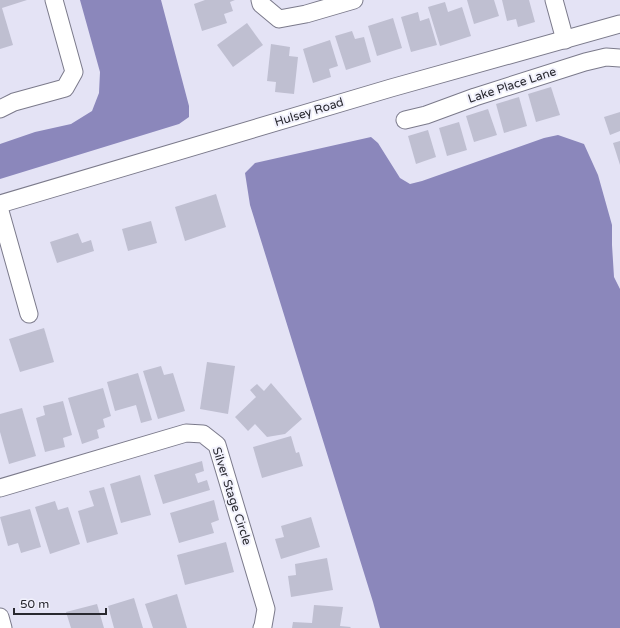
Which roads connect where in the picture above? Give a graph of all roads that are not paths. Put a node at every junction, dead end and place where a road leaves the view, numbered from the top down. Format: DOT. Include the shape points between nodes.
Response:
graph roads {
  1 [pos="54,0"];
  2 [pos="260,0"];
  3 [pos="354,0"];
  4 [pos="554,0"];
  5 [pos="620,24"];
  6 [pos="565,40"];
  7 [pos="620,58"];
  8 [pos="0,109"];
  9 [pos="406,120"];
  10 [pos="0,204"];
  11 [pos="0,211"];
  12 [pos="30,314"];
  13 [pos="0,488"];
  14 [pos="0,617"];
  15 [pos="3,628"];
  16 [pos="262,628"];
  1 -- 8 [label="street" via="74,72 65,88 14,102"];
  2 -- 3 [label="street" via="261,4 279,19"];
  4 -- 6 [label="street"];
  5 -- 6 [label="street, Hulsey Road"];
  6 -- 10 [label="street, Hulsey Road" via="391,88"];
  7 -- 9 [label="street, Lake Place Lane" via="606,57 585,62"];
  11 -- 12 [label="street"];
  13 -- 16 [label="street, Silver Stage Circle" via="186,434 203,434 217,445 266,609"];
  14 -- 15 [label="street"];
}
